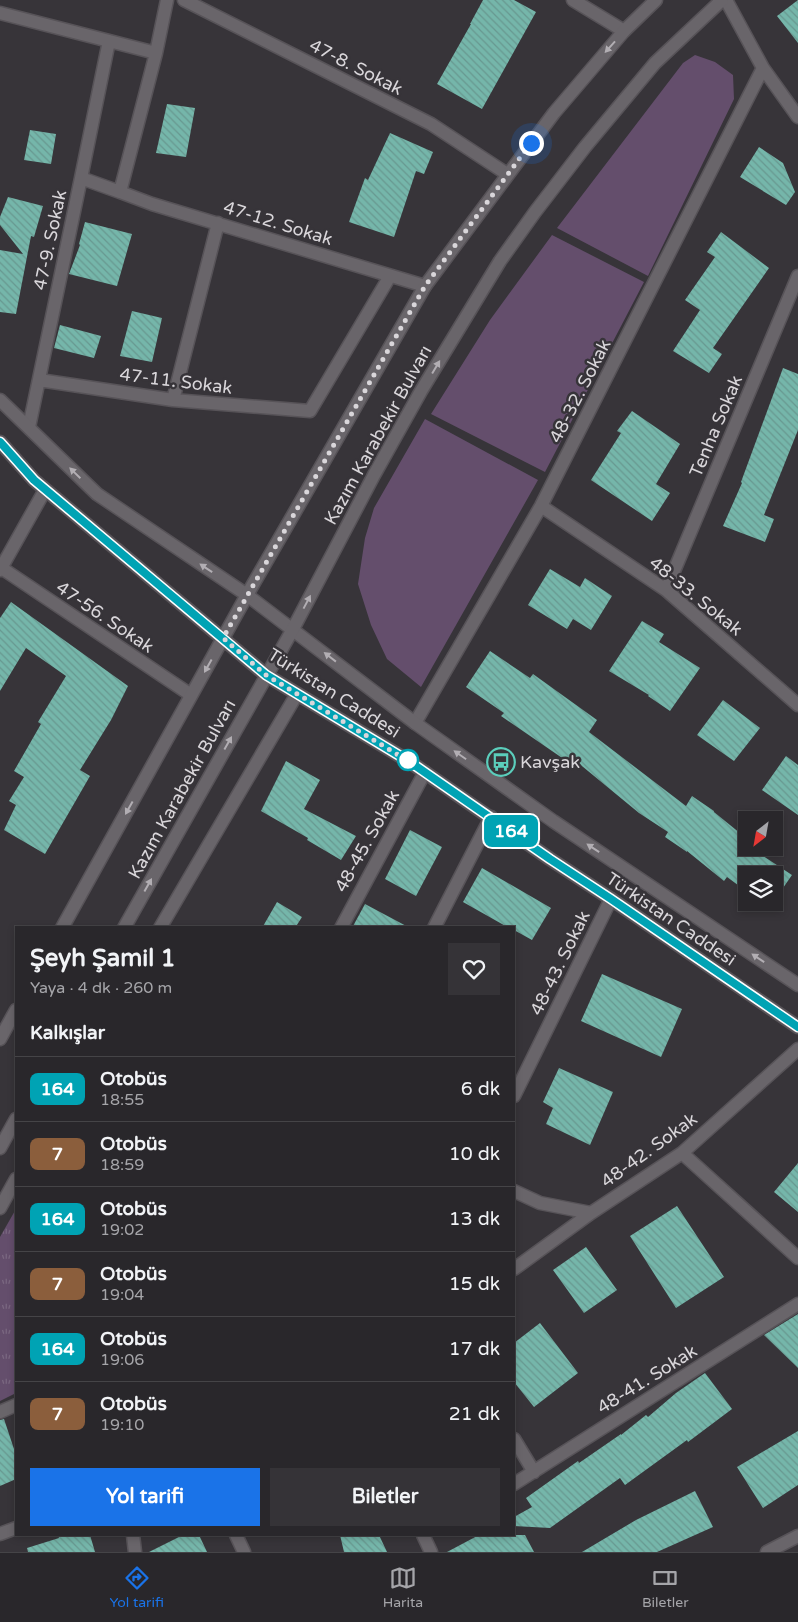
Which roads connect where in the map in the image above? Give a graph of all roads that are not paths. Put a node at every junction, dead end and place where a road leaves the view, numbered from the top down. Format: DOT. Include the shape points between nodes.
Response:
graph roads {
  1 [pos="167,0"];
  2 [pos="184,0"];
  3 [pos="573,0"];
  4 [pos="656,0"];
  5 [pos="722,0"];
  6 [pos="726,0"];
  7 [pos="0,13"];
  8 [pos="624,31"];
  9 [pos="109,41"];
  10 [pos="156,53"];
  11 [pos="763,68"];
  12 [pos="798,118"];
  13 [pos="507,174"];
  14 [pos="81,178"];
  15 [pos="120,192"];
  16 [pos="218,223"];
  17 [pos="390,276"];
  18 [pos="798,276"];
  19 [pos="425,286"];
  20 [pos="39,380"];
  21 [pos="0,400"];
  22 [pos="174,400"];
  23 [pos="29,427"];
  24 [pos="0,442"];
  25 [pos="45,490"];
  26 [pos="541,506"];
  27 [pos="0,568"];
  28 [pos="666,590"];
  29 [pos="247,595"];
  30 [pos="293,628"];
  31 [pos="223,638"];
  32 [pos="266,675"];
  33 [pos="297,694"];
  34 [pos="191,695"];
  35 [pos="798,705"];
  36 [pos="415,723"];
  37 [pos="425,772"];
  38 [pos="491,817"];
  39 [pos="611,899"];
  40 [pos="63,926"];
  41 [pos="125,926"];
  42 [pos="161,926"];
  43 [pos="341,926"];
  44 [pos="435,926"];
  45 [pos="798,982"];
  46 [pos="15,1011"];
  47 [pos="4,1024"];
  48 [pos="798,1027"];
  49 [pos="0,1040"];
  50 [pos="798,1049"];
  51 [pos="515,1094"];
  52 [pos="15,1121"];
  53 [pos="0,1148"];
  54 [pos="682,1153"];
  55 [pos="15,1181"];
  56 [pos="515,1191"];
  57 [pos="0,1208"];
  58 [pos="591,1213"];
  59 [pos="798,1258"];
  60 [pos="515,1268"];
  61 [pos="798,1304"];
  62 [pos="15,1405"];
  63 [pos="0,1412"];
  64 [pos="515,1441"];
  65 [pos="534,1472"];
  66 [pos="515,1483"];
  67 [pos="15,1528"];
  68 [pos="0,1534"];
  69 [pos="133,1536"];
  70 [pos="236,1536"];
  71 [pos="427,1536"];
  72 [pos="798,1536"];
  73 [pos="135,1552"];
  74 [pos="244,1552"];
  75 [pos="431,1552"];
  76 [pos="767,1552"];
  1 -- 10 [label="street"];
  2 -- 13 [label="street, 47-8. Sokak" via="431,124"];
  3 -- 8 [label="street"];
  4 -- 8 [label="street, Kazım Karabekir Bulvarı"];
  30 -- 5 [label="street, Kazım Karabekir Bulvarı, one-way" via="374,475 500,261 585,148 655,63"];
  6 -- 11 [label="street"];
  7 -- 9 [label="street"];
  8 -- 13 [label="street, Kazım Karabekir Bulvarı, one-way"];
  9 -- 10 [label="street"];
  9 -- 14 [label="street"];
  10 -- 15 [label="street"];
  11 -- 12 [label="street"];
  11 -- 26 [label="street, 48-32. Sokak"];
  13 -- 19 [label="street, Kazım Karabekir Bulvarı"];
  14 -- 15 [label="street, 47-9. Sokak"];
  14 -- 20 [label="street, 47-9. Sokak"];
  15 -- 16 [label="street, 47-12. Sokak"];
  16 -- 17 [label="street, 47-12. Sokak"];
  16 -- 22 [label="street"];
  17 -- 19 [label="street, 47-12. Sokak"];
  17 -- 22 [label="street, 47-11. Sokak" via="310,411"];
  18 -- 28 [label="street, Tenha Sokak"];
  19 -- 29 [label="street, Kazım Karabekir Bulvarı"];
  20 -- 22 [label="street, 47-11. Sokak"];
  20 -- 23 [label="street, 47-9. Sokak"];
  21 -- 23 [label="street, Türkistan Caddesi"];
  29 -- 23 [label="street, Türkistan Caddesi, one-way" via="97,494"];
  24 -- 25 [label="street, Türkistan Caddesi"];
  25 -- 27 [label="street"];
  25 -- 31 [label="street, Türkistan Caddesi"];
  26 -- 28 [label="street, 48-33. Sokak"];
  26 -- 36 [label="street, 48-32. Sokak"];
  27 -- 34 [label="street, 47-56. Sokak"];
  28 -- 35 [label="street, 48-33. Sokak"];
  29 -- 30 [label="street, Türkistan Caddesi"];
  29 -- 31 [label="street, Kazım Karabekir Bulvarı"];
  30 -- 32 [label="street, Kazım Karabekir Bulvarı"];
  36 -- 30 [label="street, Türkistan Caddesi, one-way"];
  31 -- 32 [label="street, Türkistan Caddesi"];
  31 -- 34 [label="street, Kazım Karabekir Bulvarı, one-way"];
  32 -- 33 [label="street, Türkistan Caddesi"];
  41 -- 32 [label="street, Kazım Karabekir Bulvarı, one-way"];
  33 -- 37 [label="street, Türkistan Caddesi"];
  33 -- 42 [label="street"];
  34 -- 40 [label="street, Kazım Karabekir Bulvarı, one-way"];
  45 -- 36 [label="street, Türkistan Caddesi, one-way" via="553,821"];
  37 -- 38 [label="street, Türkistan Caddesi"];
  37 -- 43 [label="street, 48-45. Sokak"];
  38 -- 39 [label="street, Türkistan Caddesi"];
  38 -- 44 [label="street"];
  39 -- 48 [label="street, Türkistan Caddesi"];
  39 -- 51 [label="street, 48-43. Sokak"];
  46 -- 47 [label="street"];
  47 -- 49 [label="street"];
  50 -- 54 [label="street, 48-42. Sokak"];
  52 -- 53 [label="street"];
  54 -- 58 [label="street, 48-42. Sokak"];
  54 -- 59 [label="street"];
  55 -- 57 [label="street"];
  56 -- 58 [label="street" via="540,1203"];
  58 -- 60 [label="street, 48-42. Sokak"];
  61 -- 65 [label="street, 48-41. Sokak"];
  62 -- 63 [label="street"];
  64 -- 65 [label="street"];
  65 -- 66 [label="street, 48-41. Sokak"];
  67 -- 68 [label="street"];
  69 -- 73 [label="street"];
  70 -- 74 [label="street"];
  71 -- 75 [label="street"];
  72 -- 76 [label="street"];
}
